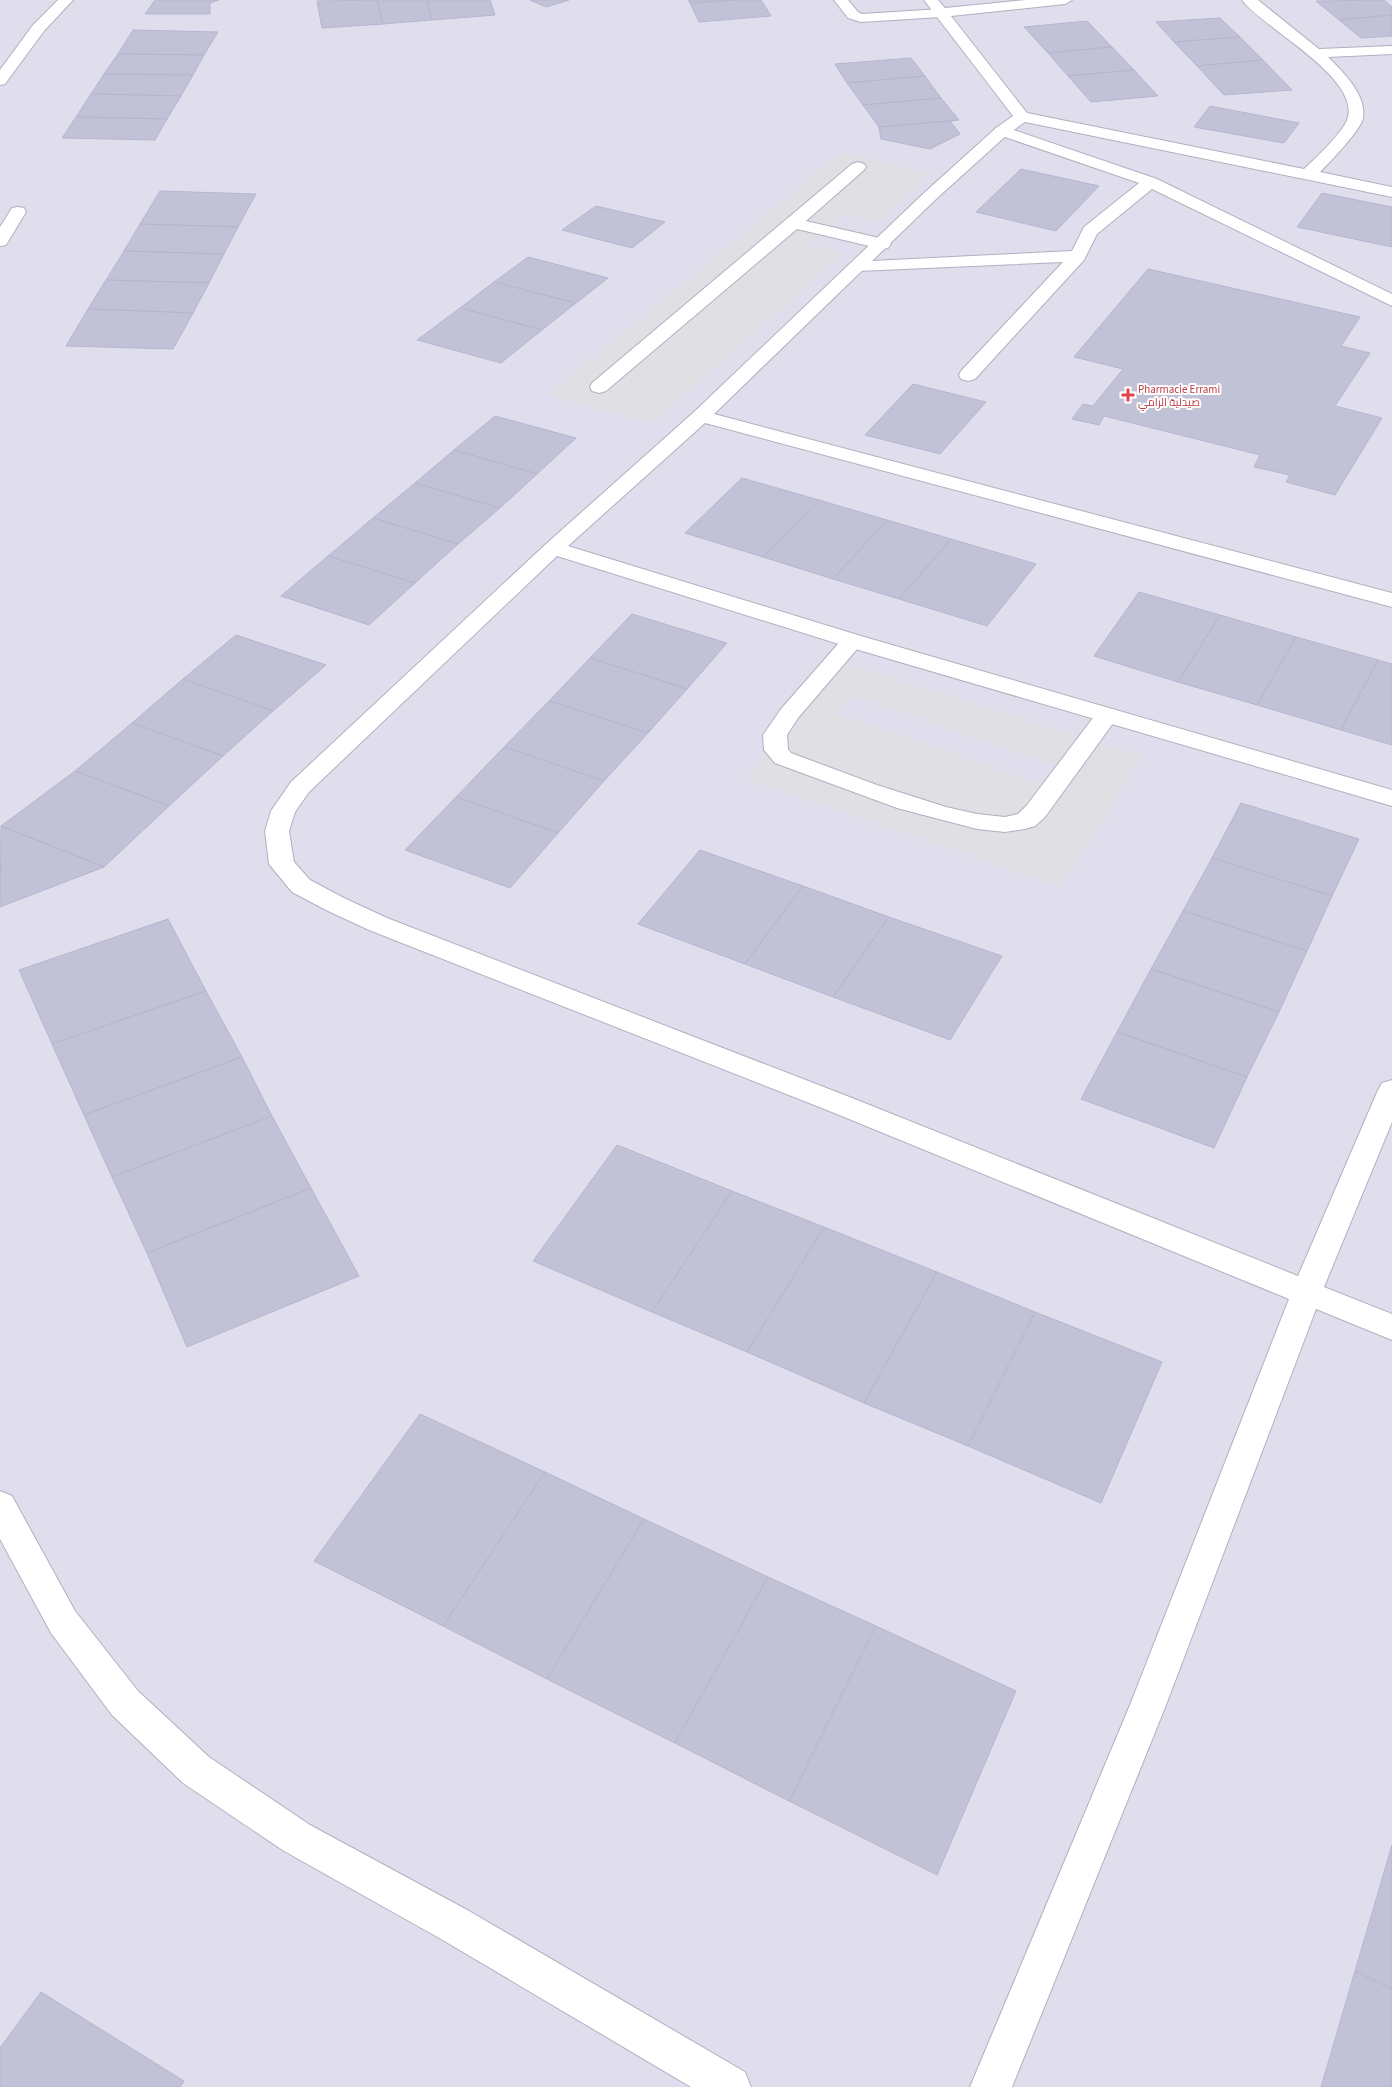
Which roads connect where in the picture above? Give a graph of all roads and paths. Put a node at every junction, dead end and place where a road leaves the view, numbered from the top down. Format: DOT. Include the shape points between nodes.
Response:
graph roads {
  1 [pos="66,0"];
  2 [pos="841,0"];
  3 [pos="930,0"];
  4 [pos="1065,0"];
  5 [pos="1249,0"];
  6 [pos="941,13"];
  7 [pos="1392,50"];
  8 [pos="1316,53"];
  9 [pos="0,81"];
  10 [pos="1022,117"];
  11 [pos="1002,131"];
  12 [pos="858,167"];
  13 [pos="1308,175"];
  14 [pos="1151,182"];
  15 [pos="1392,192"];
  16 [pos="18,212"];
  17 [pos="795,224"];
  18 [pos="0,241"];
  19 [pos="882,244"];
  20 [pos="1078,256"];
  21 [pos="858,266"];
  22 [pos="1392,301"];
  23 [pos="968,375"];
  24 [pos="598,387"];
  25 [pos="701,416"];
  26 [pos="553,548"];
  27 [pos="1392,600"];
  28 [pos="853,641"];
  29 [pos="1107,715"];
  30 [pos="1392,798"];
  31 [pos="1392,1090"];
  32 [pos="1307,1294"];
  33 [pos="1392,1327"];
  34 [pos="0,1506"];
  35 [pos="730,2087"];
  36 [pos="991,2087"];
  1 -- 9 [label="street" via="33,35"];
  2 -- 6 [label="street" via="861,18"];
  3 -- 6 [label="street"];
  4 -- 6 [label="street"];
  5 -- 8 [label="street"];
  6 -- 10 [label="street"];
  7 -- 8 [label="street"];
  8 -- 13 [label="street" via="1349,89 1355,119 1334,150"];
  10 -- 11 [label="street"];
  10 -- 13 [label="street"];
  11 -- 14 [label="street"];
  11 -- 19 [label="street"];
  12 -- 17 [label="street"];
  13 -- 15 [label="street"];
  14 -- 20 [label="street" via="1090,230"];
  14 -- 22 [label="street"];
  16 -- 18 [label="street"];
  17 -- 19 [label="street"];
  17 -- 24 [label="street"];
  19 -- 21 [label="street"];
  20 -- 21 [label="street"];
  20 -- 23 [label="street"];
  21 -- 25 [label="street"];
  25 -- 26 [label="street"];
  25 -- 27 [label="street"];
  26 -- 28 [label="street"];
  26 -- 32 [label="street" via="300,787 283,811 276,831 282,864 301,886 378,924 792,1085"];
  28 -- 29 [label="street"];
  28 -- 29 [label="street" via="774,735 776,750 783,758 864,789 978,823 1024,822 1036,811"];
  29 -- 30 [label="street"];
  31 -- 32 [label="street"];
  32 -- 33 [label="street"];
  32 -- 36 [label="street" via="1138,1733"];
  34 -- 35 [label="street" via="63,1622 125,1703 196,1770 296,1838 455,1925"];
}
